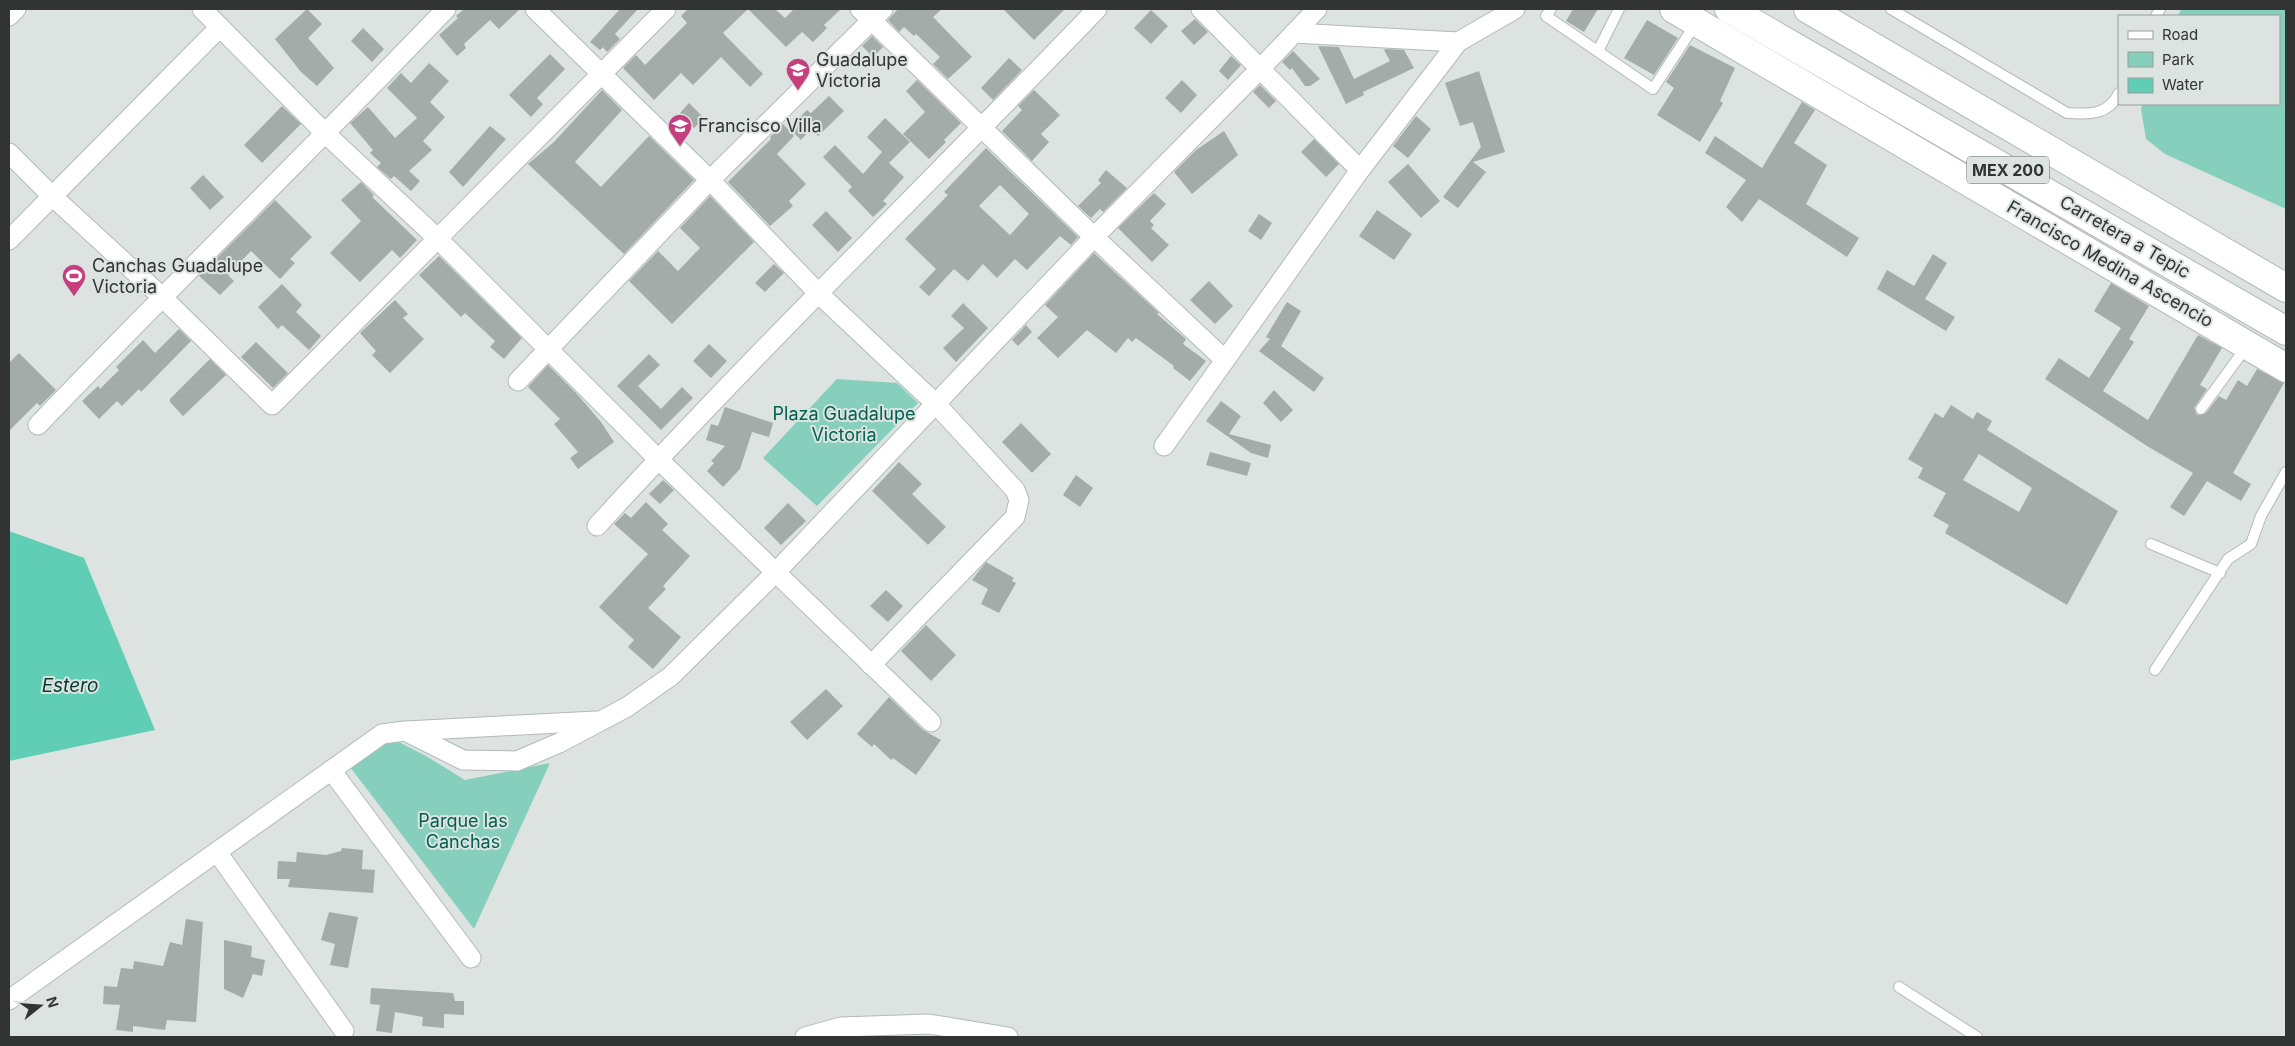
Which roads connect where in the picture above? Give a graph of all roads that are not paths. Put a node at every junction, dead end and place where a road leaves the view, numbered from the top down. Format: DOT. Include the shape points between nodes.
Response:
graph roads {
  1 [pos="16,9"];
  2 [pos="202,9"];
  3 [pos="446,9"];
  4 [pos="535,9"];
  5 [pos="666,9"];
  6 [pos="1098,9"];
  7 [pos="1201,9"];
  8 [pos="1316,9"];
  9 [pos="1515,9"];
  10 [pos="1551,9"];
  11 [pos="1619,9"];
  12 [pos="1729,9"];
  13 [pos="1808,9"];
  14 [pos="1891,9"];
  15 [pos="872,13"];
  16 [pos="1685,15"];
  17 [pos="9,16"];
  18 [pos="220,27"];
  19 [pos="1294,32"];
  20 [pos="1458,42"];
  21 [pos="1598,51"];
  22 [pos="1261,68"];
  23 [pos="601,74"];
  24 [pos="2118,95"];
  25 [pos="984,127"];
  26 [pos="326,134"];
  27 [pos="1896,139"];
  28 [pos="9,153"];
  29 [pos="1992,161"];
  30 [pos="1360,170"];
  31 [pos="710,180"];
  32 [pos="52,196"];
  33 [pos="1094,237"];
  34 [pos="438,239"];
  35 [pos="9,240"];
  36 [pos="2286,288"];
  37 [pos="818,293"];
  38 [pos="161,296"];
  39 [pos="2286,331"];
  40 [pos="2247,345"];
  41 [pos="547,348"];
  42 [pos="1225,360"];
  43 [pos="2286,368"];
  44 [pos="518,381"];
  45 [pos="935,403"];
  46 [pos="2201,409"];
  47 [pos="38,425"];
  48 [pos="1164,446"];
  49 [pos="658,459"];
  50 [pos="2286,472"];
  51 [pos="597,526"];
  52 [pos="2151,544"];
  53 [pos="776,572"];
  54 [pos="2220,572"];
  55 [pos="871,665"];
  56 [pos="2155,670"];
  57 [pos="600,721"];
  58 [pos="931,722"];
  59 [pos="404,731"];
  60 [pos="332,770"];
  61 [pos="217,852"];
  62 [pos="471,958"];
  63 [pos="1899,987"];
  64 [pos="9,1000"];
  65 [pos="344,1032"];
  66 [pos="805,1037"];
  67 [pos="1008,1037"];
  68 [pos="1977,1037"];
  1 -- 17 [label="street"];
  2 -- 18 [label="street"];
  3 -- 26 [label="street"];
  4 -- 23 [label="street"];
  5 -- 23 [label="street"];
  6 -- 25 [label="street"];
  7 -- 22 [label="street"];
  8 -- 19 [label="street"];
  9 -- 20 [label="street"];
  10 -- 21 [label="lane" via="1546,16"];
  11 -- 21 [label="lane"];
  12 -- 29 [label="highway, Carretera a Tepic / MEX 200"];
  13 -- 36 [label="highway, MEX 200"];
  14 -- 24 [label="lane" via="2067,113 2093,115 2115,101"];
  15 -- 25 [label="street"];
  15 -- 31 [label="street"];
  16 -- 21 [label="lane" via="1653,89"];
  16 -- 27 [label="highway, Francisco Medina Ascencio"];
  18 -- 26 [label="street"];
  18 -- 32 [label="street"];
  19 -- 20 [label="street"];
  19 -- 22 [label="street"];
  20 -- 30 [label="street"];
  22 -- 30 [label="street"];
  22 -- 33 [label="street"];
  23 -- 31 [label="street"];
  23 -- 34 [label="street"];
  25 -- 33 [label="street"];
  25 -- 37 [label="street"];
  26 -- 34 [label="street"];
  26 -- 38 [label="street"];
  27 -- 29 [label="highway"];
  27 -- 40 [label="highway, Francisco Medina Ascencio"];
  28 -- 32 [label="street"];
  29 -- 39 [label="highway, Carretera a Tepic / MEX 200"];
  30 -- 42 [label="street"];
  31 -- 37 [label="street"];
  31 -- 41 [label="street"];
  32 -- 35 [label="street"];
  32 -- 38 [label="street"];
  33 -- 42 [label="street"];
  33 -- 45 [label="street"];
  34 -- 38 [label="street" via="272,405"];
  34 -- 41 [label="street"];
  37 -- 45 [label="street"];
  37 -- 49 [label="street"];
  38 -- 47 [label="street"];
  40 -- 43 [label="highway, Francisco Medina Ascencio"];
  40 -- 46 [label="lane"];
  41 -- 44 [label="street"];
  41 -- 49 [label="street"];
  42 -- 48 [label="street"];
  45 -- 53 [label="street"];
  45 -- 55 [label="street" via="1015,490 1019,500 1014,517"];
  49 -- 51 [label="street"];
  49 -- 53 [label="street"];
  50 -- 54 [label="lane" via="2261,516 2251,544 2228,559"];
  52 -- 54 [label="lane"];
  53 -- 55 [label="street"];
  53 -- 57 [label="street" via="671,676 627,707"];
  54 -- 56 [label="lane"];
  55 -- 58 [label="street"];
  57 -- 59 [label="street"];
  57 -- 59 [label="street" via="517,761 463,760"];
  59 -- 60 [label="street" via="382,734"];
  60 -- 61 [label="street"];
  60 -- 62 [label="street"];
  61 -- 64 [label="street"];
  61 -- 65 [label="street"];
  63 -- 68 [label="lane"];
  66 -- 67 [label="street" via="841,1027 929,1024"];
}
